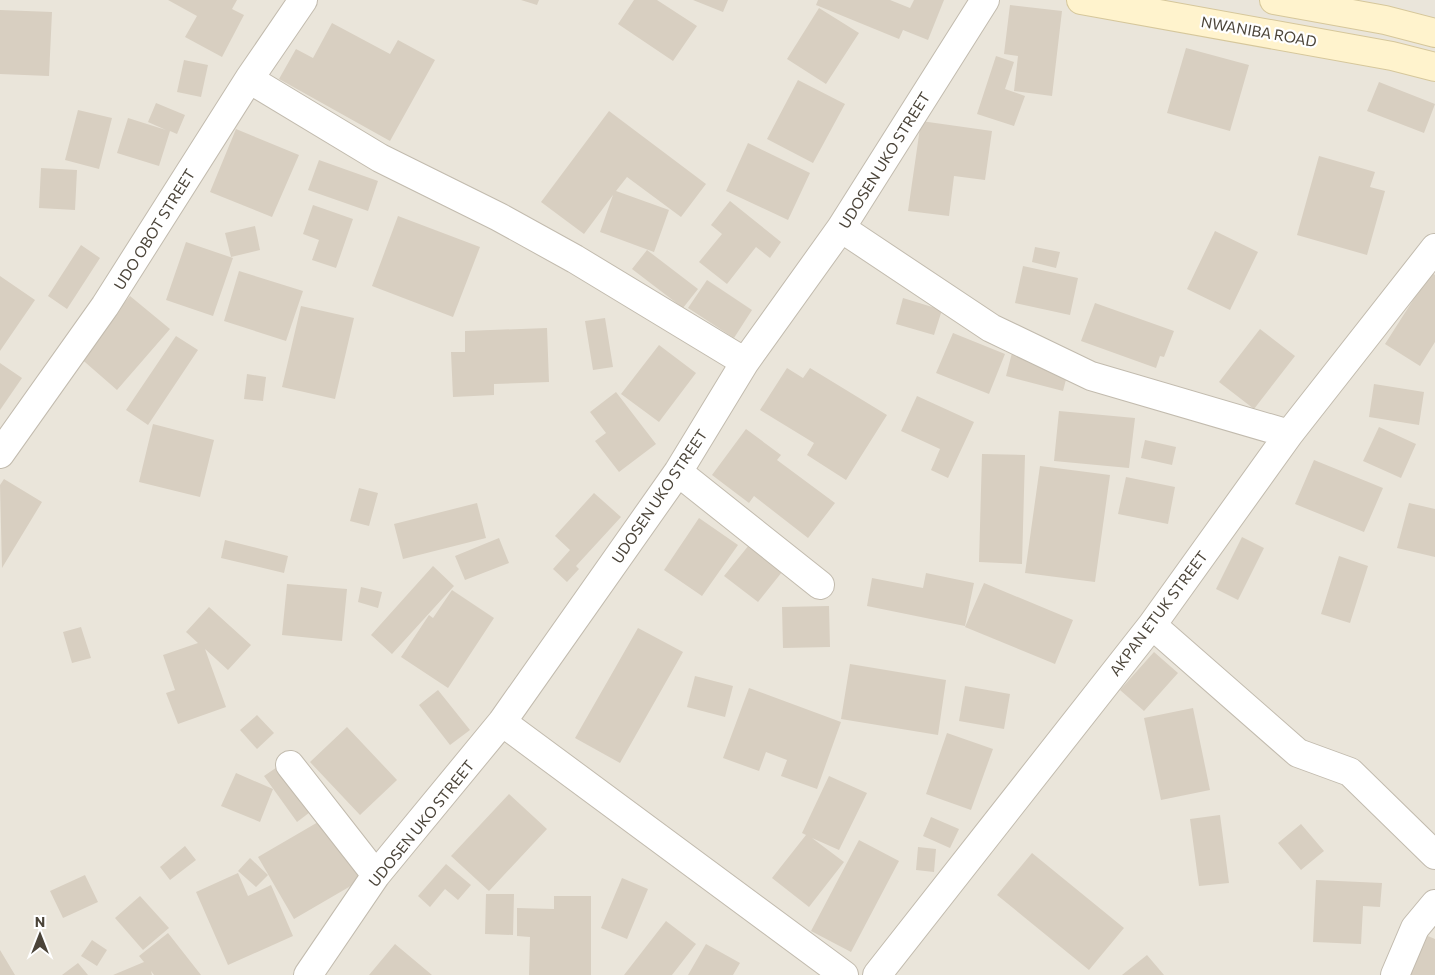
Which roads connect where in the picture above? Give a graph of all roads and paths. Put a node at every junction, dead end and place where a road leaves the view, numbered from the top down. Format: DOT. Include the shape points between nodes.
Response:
graph roads {
  1 [pos="303,0"];
  2 [pos="985,0"];
  3 [pos="1082,0"];
  4 [pos="1274,0"];
  5 [pos="1381,10"];
  6 [pos="1435,33"];
  7 [pos="1392,56"];
  8 [pos="1435,67"];
  9 [pos="249,79"];
  10 [pos="841,228"];
  11 [pos="1435,248"];
  12 [pos="746,362"];
  13 [pos="1289,434"];
  14 [pos="0,454"];
  15 [pos="678,472"];
  16 [pos="820,585"];
  17 [pos="1152,625"];
  18 [pos="502,722"];
  19 [pos="290,765"];
  20 [pos="1435,855"];
  21 [pos="376,875"];
  22 [pos="1435,904"];
  23 [pos="308,975"];
  24 [pos="844,975"];
  25 [pos="877,975"];
  26 [pos="1395,975"];
  1 -- 9 [label="street, UDO OBOT STREET"];
  2 -- 10 [label="street, UDOSEN UKO STREET"];
  3 -- 7 [label="main road, NWANIBA ROAD"];
  4 -- 5 [label="main road"];
  5 -- 6 [label="main road"];
  5 -- 7 [label="main road"];
  7 -- 8 [label="main road, NWANIBA ROAD"];
  9 -- 12 [label="street" via="380,158 575,259"];
  9 -- 14 [label="street, UDO OBOT STREET" via="105,306"];
  10 -- 12 [label="street, UDOSEN UKO STREET"];
  10 -- 13 [label="street" via="991,328 1091,376"];
  11 -- 13 [label="street, AKPAN ETUK STREET"];
  12 -- 15 [label="street, UDOSEN UKO STREET"];
  13 -- 17 [label="street, AKPAN ETUK STREET"];
  15 -- 16 [label="street"];
  15 -- 18 [label="street, UDOSEN UKO STREET"];
  17 -- 20 [label="street" via="1298,753 1350,772"];
  17 -- 25 [label="street, AKPAN ETUK STREET"];
  18 -- 21 [label="street, UDOSEN UKO STREET"];
  18 -- 24 [label="street"];
  19 -- 21 [label="street"];
  21 -- 23 [label="street, UDOSEN UKO STREET"];
  22 -- 26 [label="street" via="1415,928"];
}
